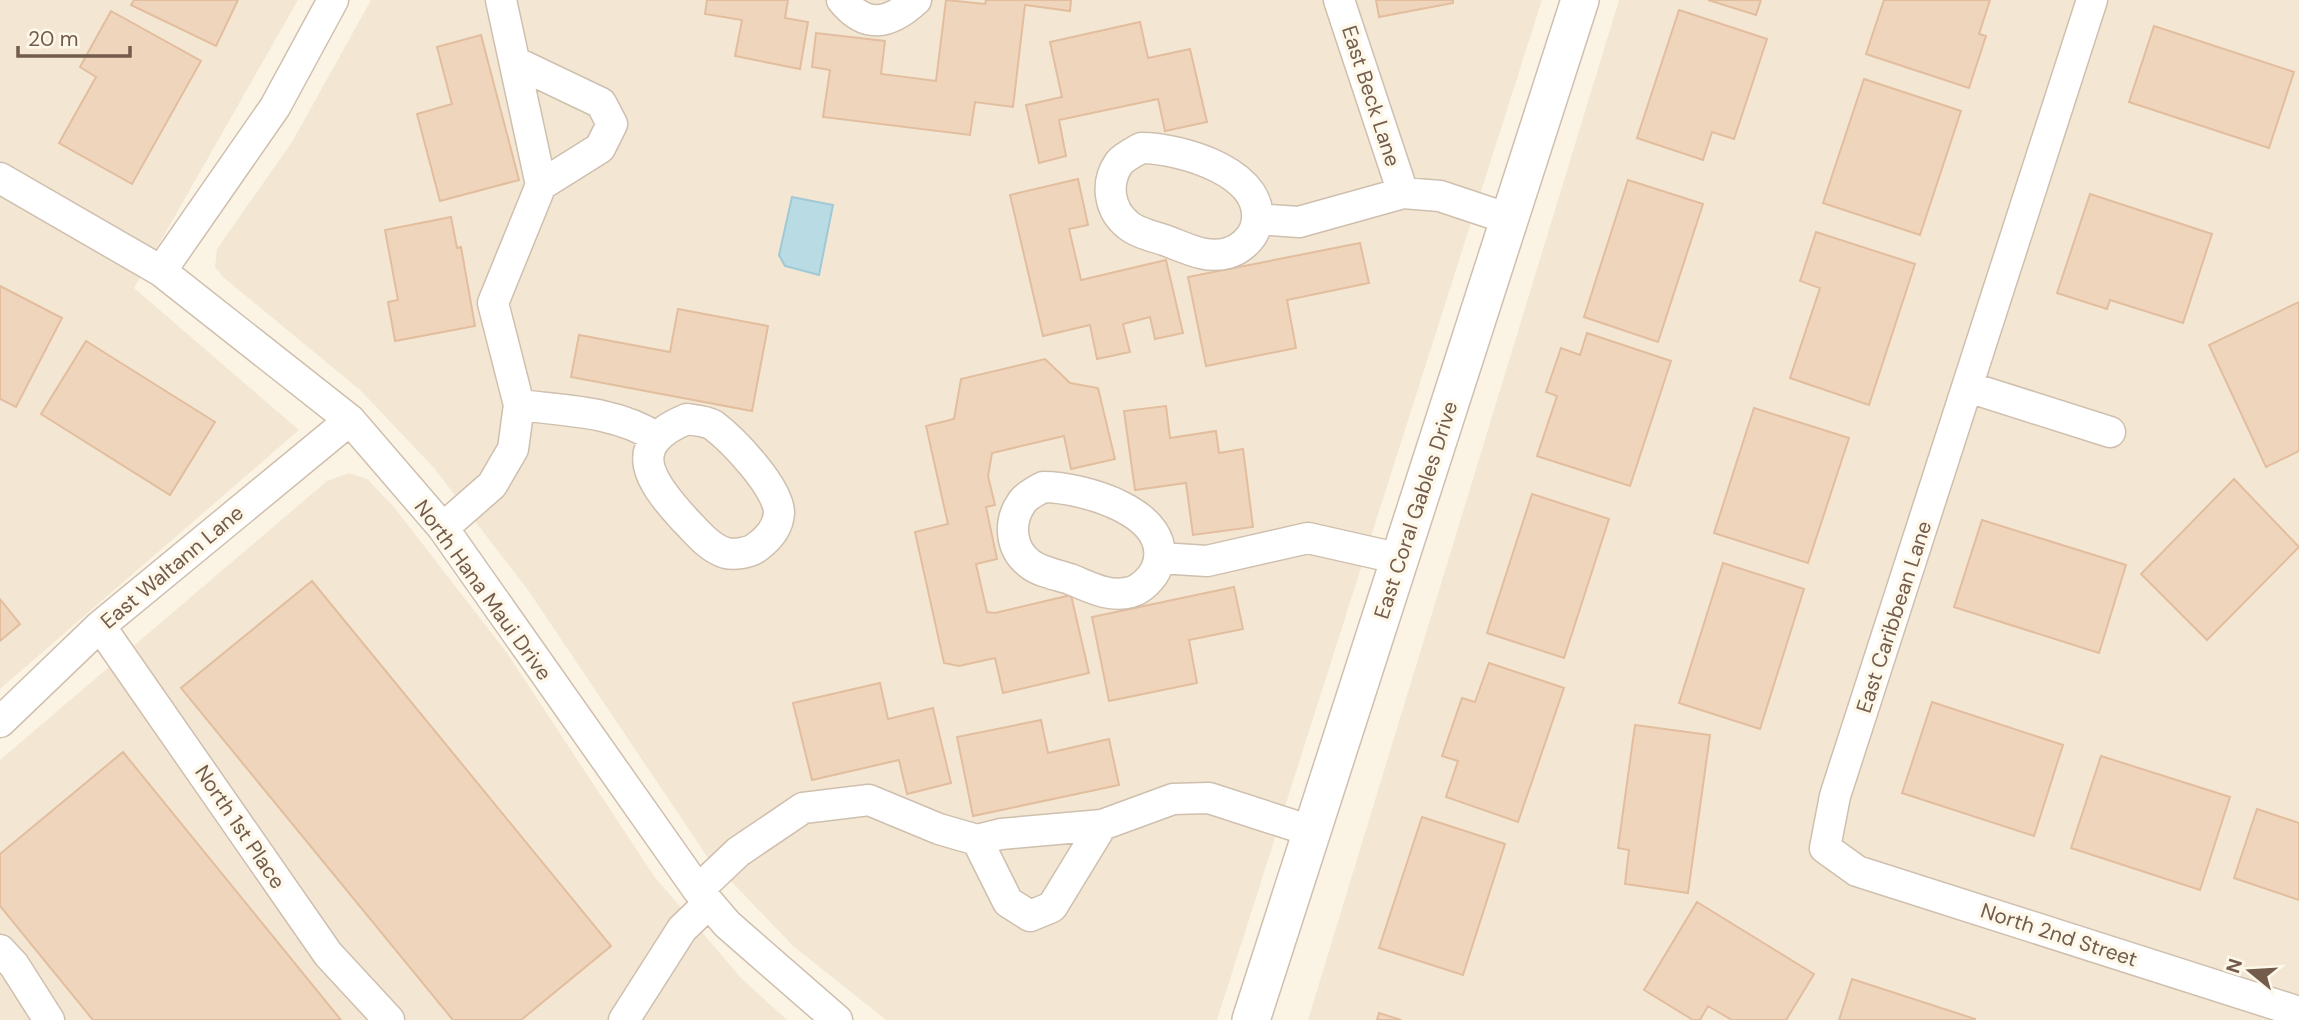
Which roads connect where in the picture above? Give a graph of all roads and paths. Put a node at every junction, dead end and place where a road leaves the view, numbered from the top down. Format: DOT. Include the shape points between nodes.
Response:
graph roads {
  1 [pos="333,0"];
  2 [pos="501,0"];
  3 [pos="842,0"];
  4 [pos="916,0"];
  5 [pos="1339,0"];
  6 [pos="1580,0"];
  7 [pos="2092,0"];
  8 [pos="515,61"];
  9 [pos="0,178"];
  10 [pos="541,185"];
  11 [pos="1403,193"];
  12 [pos="1257,219"];
  13 [pos="1509,219"];
  14 [pos="161,271"];
  15 [pos="1968,387"];
  16 [pos="519,405"];
  17 [pos="350,420"];
  18 [pos="2110,432"];
  19 [pos="656,437"];
  20 [pos="443,528"];
  21 [pos="1160,558"];
  22 [pos="1401,559"];
  23 [pos="100,626"];
  24 [pos="0,722"];
  25 [pos="1102,825"];
  26 [pos="1311,831"];
  27 [pos="977,840"];
  28 [pos="1825,848"];
  29 [pos="704,896"];
  30 [pos="0,950"];
  31 [pos="2299,1012"];
  32 [pos="49,1020"];
  33 [pos="389,1020"];
  34 [pos="624,1020"];
  35 [pos="837,1020"];
  36 [pos="1251,1020"];
  1 -- 14 [label="street" via="275,107"];
  2 -- 8 [label="street"];
  3 -- 4 [label="street" via="852,13 875,22 899,16"];
  5 -- 11 [label="street, East Beck Lane"];
  6 -- 13 [label="street, East Coral Gables Drive"];
  7 -- 15 [label="street, East Caribbean Lane"];
  8 -- 10 [label="street"];
  8 -- 10 [label="street" via="601,103 612,124 600,148"];
  9 -- 14 [label="street, North Hana Maui Drive"];
  10 -- 16 [label="street" via="493,303"];
  11 -- 12 [label="street" via="1299,222"];
  11 -- 13 [label="street" via="1440,196"];
  12 -- 12 [label="street" via="1258,208 1248,186 1227,172 1165,148 1141,148 1120,161 1110,183 1113,207 1129,226 1214,257 1237,250 1254,233"];
  13 -- 22 [label="street, East Coral Gables Drive"];
  14 -- 17 [label="street, North Hana Maui Drive"];
  15 -- 18 [label="street"];
  15 -- 28 [label="street, East Caribbean Lane" via="1835,796"];
  16 -- 19 [label="street" via="608,416 634,423"];
  16 -- 20 [label="street" via="513,449 492,485"];
  17 -- 20 [label="street, North Hana Maui Drive"];
  17 -- 23 [label="street, East Waltann Lane"];
  19 -- 19 [label="street" via="650,448 649,472 661,494 706,542 727,554 752,551 771,536 779,513 773,489 711,423 687,419 664,428"];
  20 -- 29 [label="street, North Hana Maui Drive"];
  21 -- 21 [label="street" via="1150,524 1068,487 1043,487 1033,493 1023,500 1012,522 1015,546 1030,565 1116,596 1140,589 1156,571"];
  21 -- 22 [label="street" via="1206,561 1308,538"];
  22 -- 26 [label="street, East Coral Gables Drive"];
  23 -- 24 [label="street, East Waltann Lane"];
  23 -- 33 [label="street, North 1st Place" via="328,954"];
  25 -- 26 [label="street" via="1173,799 1209,798"];
  25 -- 27 [label="street"];
  25 -- 27 [label="street" via="1052,907 1030,916 1008,902"];
  26 -- 36 [label="street, East Coral Gables Drive"];
  27 -- 29 [label="street" via="869,800 803,808 738,852"];
  28 -- 31 [label="street, North 2nd Street" via="1857,871"];
  29 -- 34 [label="street"];
  29 -- 35 [label="street, North Hana Maui Drive" via="727,924"];
  30 -- 32 [label="street"];
}
